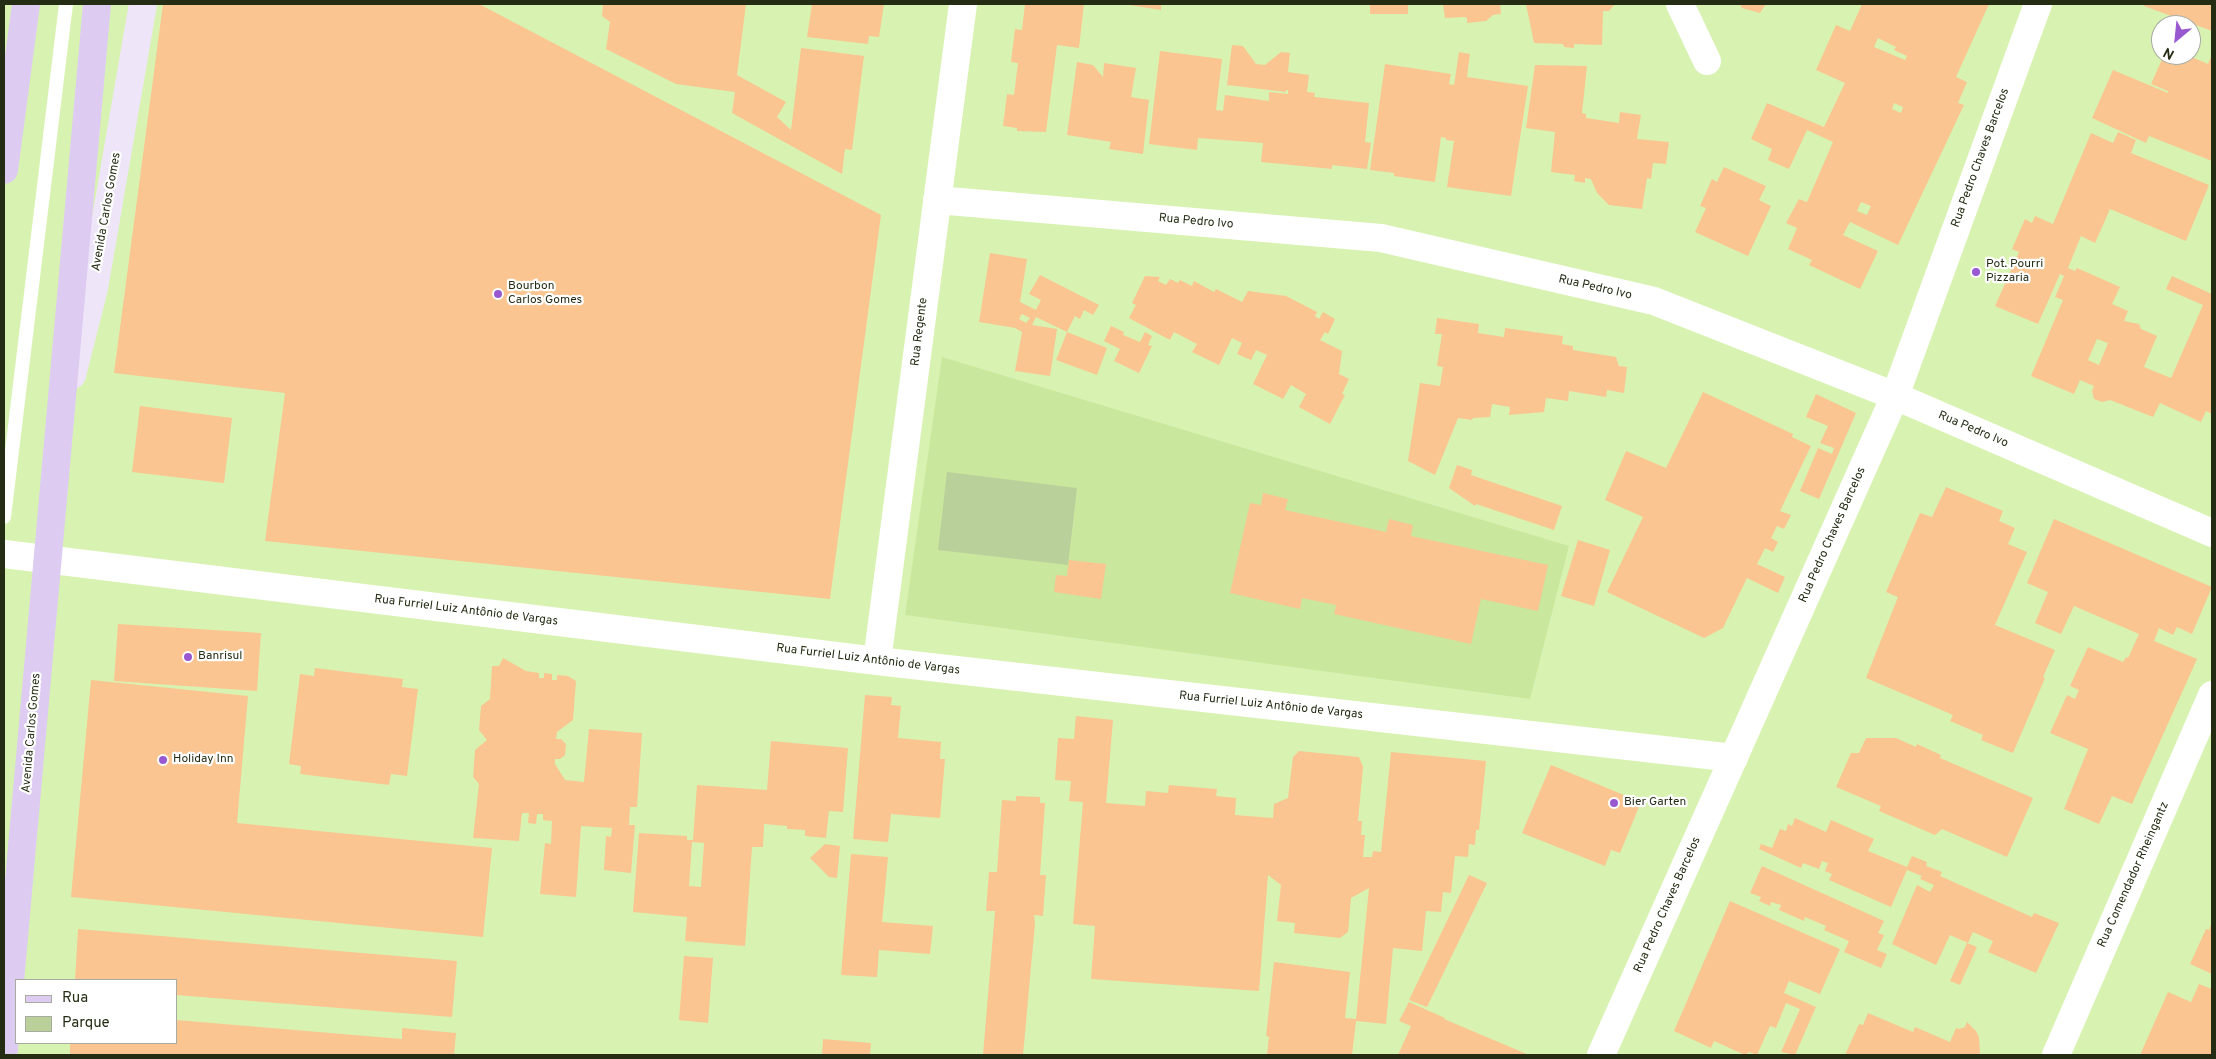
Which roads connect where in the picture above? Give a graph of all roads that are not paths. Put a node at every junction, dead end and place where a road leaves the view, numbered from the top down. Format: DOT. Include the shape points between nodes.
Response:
graph roads {
  1 [pos="26,4"];
  2 [pos="66,4"];
  3 [pos="97,4"];
  4 [pos="142,4"];
  5 [pos="963,4"];
  6 [pos="1680,4"];
  7 [pos="2038,4"];
  8 [pos="1707,61"];
  9 [pos="4,170"];
  10 [pos="937,200"];
  11 [pos="1895,396"];
  12 [pos="61,418"];
  13 [pos="4,518"];
  14 [pos="2212,533"];
  15 [pos="4,554"];
  16 [pos="46,559"];
  17 [pos="877,661"];
  18 [pos="2212,695"];
  19 [pos="1734,758"];
  20 [pos="4,1049"];
  21 [pos="1601,1055"];
  22 [pos="2056,1055"];
  1 -- 9 [label="main road"];
  2 -- 13 [label="lane"];
  3 -- 12 [label="main road, Avenida Carlos Gomes"];
  4 -- 12 [label="main road, Avenida Carlos Gomes" via="94,288"];
  5 -- 10 [label="street, Rua Regente"];
  6 -- 8 [label="street"];
  7 -- 11 [label="street, Rua Pedro Chaves Barcelos"];
  10 -- 11 [label="street, Rua Pedro Ivo" via="1381,238 1654,301"];
  10 -- 17 [label="street, Rua Regente"];
  11 -- 14 [label="street, Rua Pedro Ivo"];
  11 -- 19 [label="street, Rua Pedro Chaves Barcelos"];
  12 -- 16 [label="main road, Avenida Carlos Gomes"];
  15 -- 16 [label="street, Rua Furriel Luiz Antônio de Vargas"];
  16 -- 17 [label="street, Rua Furriel Luiz Antônio de Vargas"];
  16 -- 20 [label="main road, Avenida Carlos Gomes"];
  17 -- 19 [label="street, Rua Furriel Luiz Antônio de Vargas"];
  18 -- 22 [label="street, Rua Comendador Rheingantz"];
  19 -- 21 [label="street, Rua Pedro Chaves Barcelos"];
}
